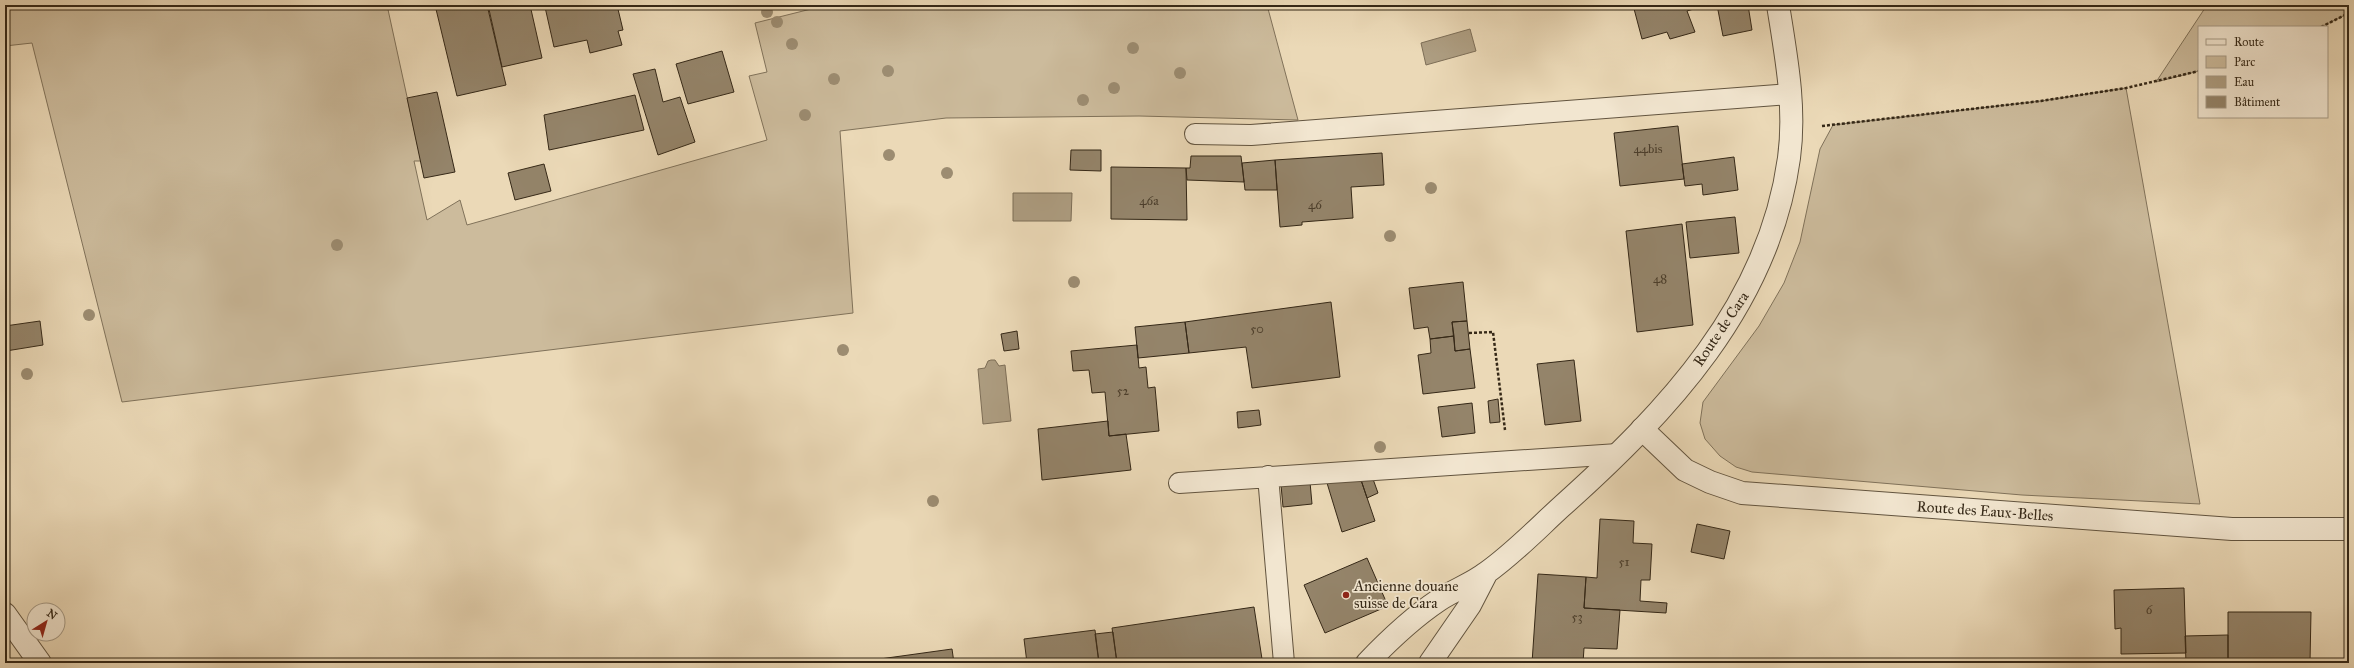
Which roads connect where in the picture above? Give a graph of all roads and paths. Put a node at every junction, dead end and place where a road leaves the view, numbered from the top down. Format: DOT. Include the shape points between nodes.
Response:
graph roads {
  1 [pos="1778,5"];
  2 [pos="2349,13"];
  3 [pos="2323,26"];
  4 [pos="2198,71"];
  5 [pos="1791,94"];
  6 [pos="1792,129"];
  7 [pos="1195,134"];
  8 [pos="1469,333"];
  9 [pos="1642,429"];
  10 [pos="1618,454"];
  11 [pos="1508,461"];
  12 [pos="1268,476"];
  13 [pos="1179,483"];
  14 [pos="2349,529"];
  15 [pos="1486,574"];
  16 [pos="5,614"];
  17 [pos="40,663"];
  18 [pos="1284,663"];
  19 [pos="1367,663"];
  20 [pos="1430,663"];
  1 -- 5 [label="street, Route de Cara"];
  2 -- 3 [label="path"];
  4 -- 6 [label="path" via="2133,86 2041,101"];
  5 -- 6 [label="street, Route de Cara"];
  5 -- 7 [label="lane" via="1251,135"];
  6 -- 9 [label="street, Route de Cara" via="1780,206 1753,280 1705,355 1678,390"];
  8 -- 11 [label="path" via="1493,332"];
  9 -- 10 [label="street, Route de Cara"];
  9 -- 14 [label="street, Route des Eaux-Belles" via="1685,470 1742,494 2232,529"];
  10 -- 11 [label="lane"];
  10 -- 15 [label="street, Route de Cara"];
  11 -- 12 [label="lane"];
  12 -- 13 [label="lane"];
  12 -- 18 [label="lane"];
  15 -- 19 [label="street, Route de Cara" via="1418,615"];
  15 -- 20 [label="street, Route de Cara" via="1470,605"];
  16 -- 17 [label="street"];
}
